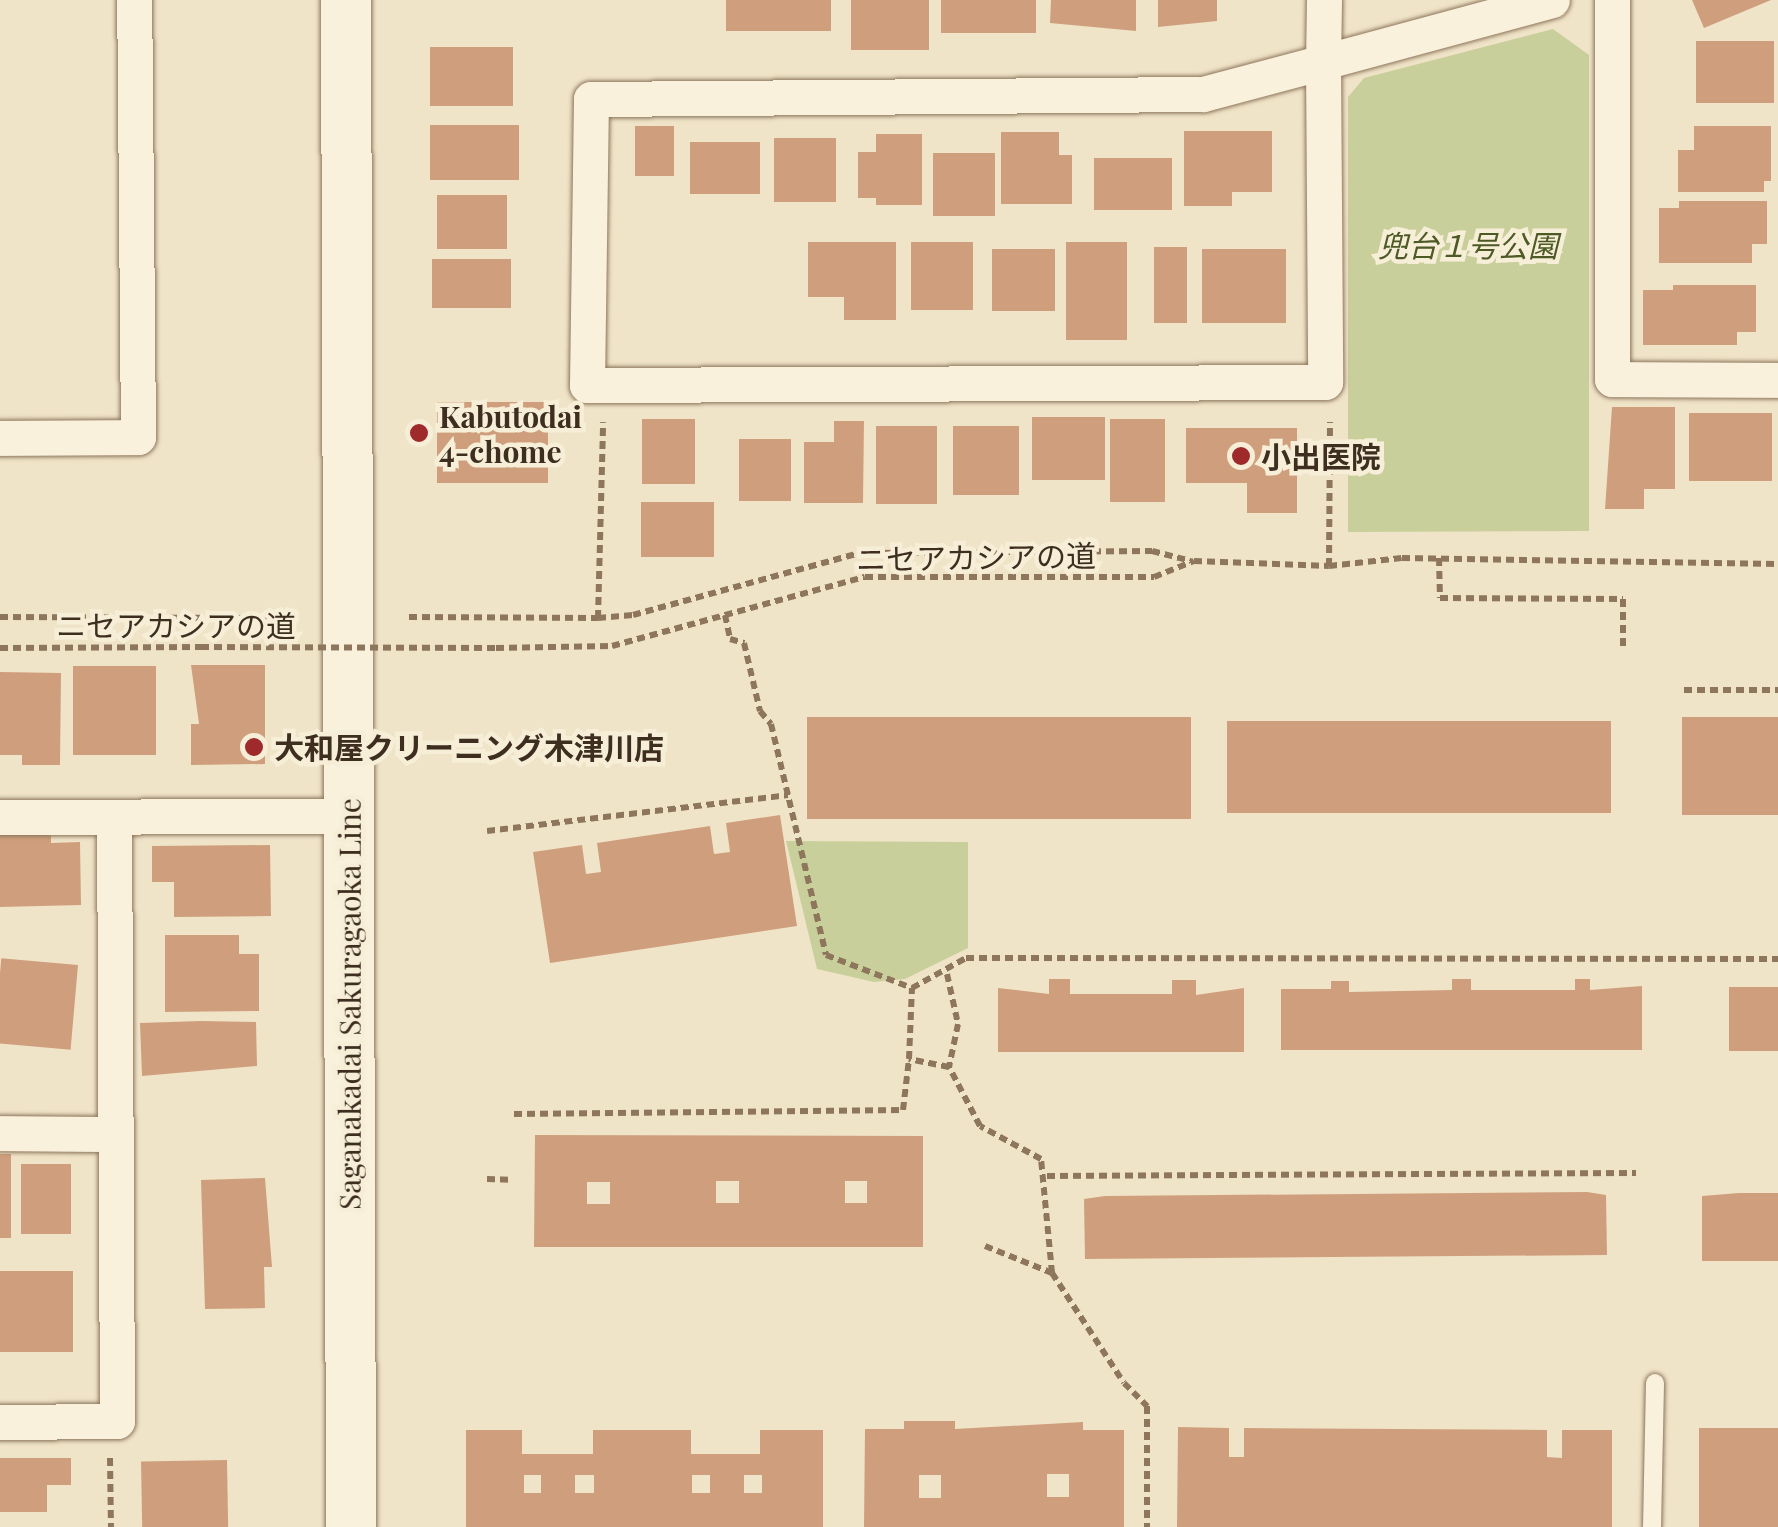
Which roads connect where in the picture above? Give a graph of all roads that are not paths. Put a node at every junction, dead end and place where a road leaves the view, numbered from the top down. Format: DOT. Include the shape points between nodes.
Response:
graph roads {
  1 [pos="134,0"];
  2 [pos="346,0"];
  3 [pos="1324,0"];
  4 [pos="1552,0"];
  5 [pos="1612,0"];
  6 [pos="1324,62"];
  7 [pos="1778,380"];
  8 [pos="0,438"];
  9 [pos="348,816"];
  10 [pos="0,817"];
  11 [pos="114,817"];
  12 [pos="0,1134"];
  13 [pos="114,1134"];
  14 [pos="1655,1382"];
  15 [pos="0,1422"];
  16 [pos="352,1527"];
  17 [pos="1652,1527"];
  1 -- 8 [label="street" via="138,437"];
  2 -- 9 [label="main road, Saganakadai Sakuragaoka Line"];
  3 -- 6 [label="street"];
  4 -- 6 [label="street"];
  5 -- 7 [label="street" via="1612,379"];
  6 -- 6 [label="street" via="1204,94 590,99 587,385 1325,382"];
  9 -- 11 [label="street"];
  9 -- 16 [label="main road, Saganakadai Sakuragaoka Line"];
  10 -- 11 [label="street"];
  11 -- 13 [label="street"];
  12 -- 13 [label="street"];
  13 -- 15 [label="street" via="118,1421"];
  14 -- 17 [label="lane"];
}
